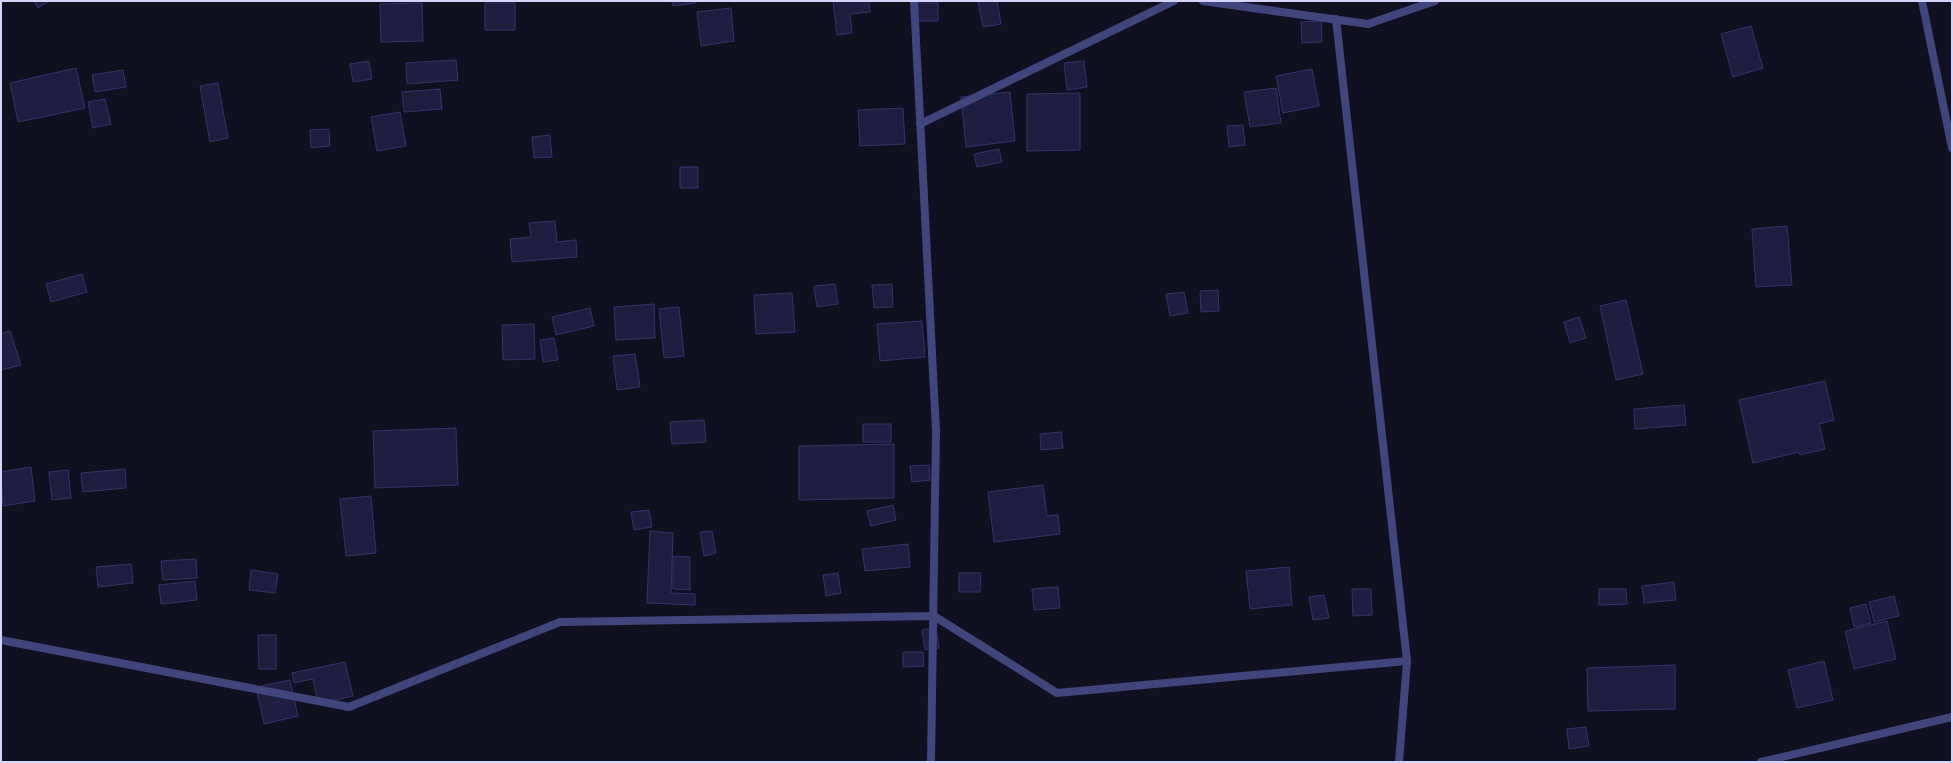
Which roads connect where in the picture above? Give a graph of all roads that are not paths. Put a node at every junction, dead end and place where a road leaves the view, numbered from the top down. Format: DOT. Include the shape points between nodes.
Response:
graph roads {
  1 [pos="914,1"];
  2 [pos="1174,1"];
  3 [pos="1204,1"];
  4 [pos="1435,1"];
  5 [pos="1922,1"];
  6 [pos="1336,19"];
  7 [pos="920,124"];
  8 [pos="1951,138"];
  9 [pos="1952,148"];
  10 [pos="934,616"];
  11 [pos="1,640"];
  12 [pos="1407,661"];
  13 [pos="1952,717"];
  14 [pos="931,762"];
  15 [pos="1399,762"];
  16 [pos="1761,762"];
  1 -- 7 [label="street"];
  2 -- 7 [label="street"];
  3 -- 6 [label="street"];
  4 -- 6 [label="street" via="1368,24"];
  5 -- 8 [label="street"];
  6 -- 12 [label="street"];
  7 -- 10 [label="street" via="936,431"];
  8 -- 9 [label="street"];
  10 -- 11 [label="street" via="560,622 349,707"];
  10 -- 12 [label="street" via="1057,693"];
  10 -- 14 [label="street"];
  12 -- 15 [label="street"];
  13 -- 16 [label="street"];
}
